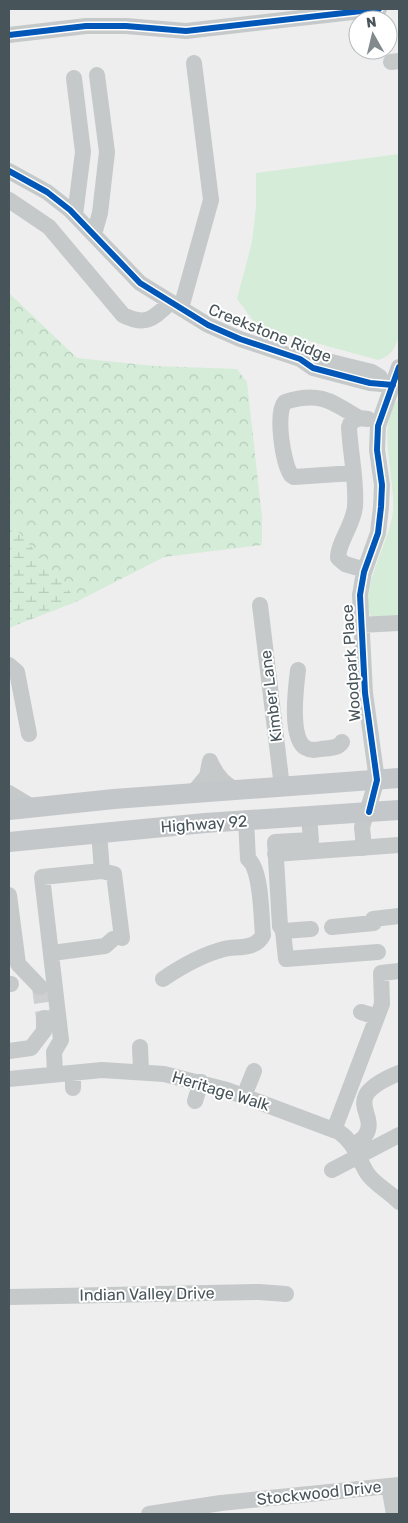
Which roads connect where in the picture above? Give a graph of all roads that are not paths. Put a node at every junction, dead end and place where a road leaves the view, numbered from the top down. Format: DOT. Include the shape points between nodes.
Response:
graph roads {
  1 [pos="379,9"];
  2 [pos="267,15"];
  3 [pos="9,36"];
  4 [pos="194,63"];
  5 [pos="97,75"];
  6 [pos="74,78"];
  7 [pos="9,171"];
  8 [pos="9,200"];
  9 [pos="75,215"];
  10 [pos="94,234"];
  11 [pos="176,305"];
  12 [pos="399,367"];
  13 [pos="396,386"];
  14 [pos="359,418"];
  15 [pos="380,421"];
  16 [pos="353,474"];
  17 [pos="365,570"];
  18 [pos="260,605"];
  19 [pos="399,623"];
  20 [pos="360,625"];
  21 [pos="9,665"];
  22 [pos="298,670"];
  23 [pos="29,734"];
  24 [pos="342,742"];
  25 [pos="399,778"];
  26 [pos="377,780"];
  27 [pos="282,787"];
  28 [pos="237,790"];
  29 [pos="9,793"];
  30 [pos="192,794"];
  31 [pos="32,807"];
  32 [pos="9,810"];
  33 [pos="399,810"];
  34 [pos="369,812"];
  35 [pos="309,816"];
  36 [pos="246,820"];
  37 [pos="99,832"];
  38 [pos="9,842"];
  39 [pos="399,845"];
  40 [pos="364,848"];
  41 [pos="275,854"];
  42 [pos="102,871"];
  43 [pos="9,896"];
  44 [pos="399,916"];
  45 [pos="332,927"];
  46 [pos="311,929"];
  47 [pos="283,931"];
  48 [pos="378,952"];
  49 [pos="52,953"];
  50 [pos="399,971"];
  51 [pos="163,979"];
  52 [pos="40,987"];
  53 [pos="361,1012"];
  54 [pos="377,1017"];
  55 [pos="44,1018"];
  56 [pos="140,1047"];
  57 [pos="9,1051"];
  58 [pos="141,1071"];
  59 [pos="254,1071"];
  60 [pos="399,1073"];
  61 [pos="55,1074"];
  62 [pos="9,1079"];
  63 [pos="201,1082"];
  64 [pos="244,1096"];
  65 [pos="195,1101"];
  66 [pos="334,1130"];
  67 [pos="399,1135"];
  68 [pos="355,1150"];
  69 [pos="332,1170"];
  70 [pos="399,1202"];
  71 [pos="286,1294"];
  72 [pos="9,1296"];
  73 [pos="394,1486"];
  74 [pos="149,1514"];
  75 [pos="394,1514"];
  1 -- 2 [label="street"];
  2 -- 3 [label="street" via="186,31 86,26"];
  4 -- 11 [label="street" via="211,200"];
  5 -- 10 [label="street" via="107,152 100,213"];
  6 -- 9 [label="street" via="83,152"];
  7 -- 9 [label="street, Creekstone Ridge" via="48,192"];
  8 -- 11 [label="street" via="49,227 123,316 134,321 146,321"];
  9 -- 10 [label="street, Creekstone Ridge"];
  10 -- 11 [label="street, Creekstone Ridge" via="127,272"];
  11 -- 13 [label="street, Creekstone Ridge" via="232,336 300,359 316,358 372,372"];
  12 -- 13 [label="street, Woodpark Place"];
  13 -- 15 [label="street, Woodpark Place"];
  14 -- 15 [label="street"];
  14 -- 16 [label="street" via="349,427"];
  14 -- 16 [label="street" via="323,397 291,400 285,402 280,410 283,445 291,475"];
  15 -- 17 [label="street, Woodpark Place" via="376,450 382,485 381,507 378,533"];
  16 -- 17 [label="street" via="355,506 338,558 345,564"];
  17 -- 20 [label="street, Woodpark Place" via="360,595"];
  18 -- 27 [label="street, Kimber Lane"];
  19 -- 20 [label="street"];
  20 -- 26 [label="street, Woodpark Place"];
  21 -- 23 [label="street" via="17,672"];
  22 -- 24 [label="street" via="295,704 300,743 312,750 335,747"];
  25 -- 26 [label="main road, Highway 92"];
  26 -- 27 [label="main road, Highway 92"];
  26 -- 34 [label="street, Woodpark Place"];
  27 -- 28 [label="main road, Highway 92"];
  28 -- 30 [label="main road, Highway 92"];
  28 -- 30 [label="street" via="225,783 209,756 207,776"];
  29 -- 31 [label="street"];
  30 -- 31 [label="main road, Highway 92"];
  31 -- 32 [label="main road, Highway 92"];
  33 -- 34 [label="main road, Highway 92"];
  34 -- 35 [label="main road, Highway 92"];
  34 -- 40 [label="street, Woodpark Place" via="362,827"];
  35 -- 36 [label="main road, Highway 92"];
  35 -- 41 [label="street" via="311,840 275,842"];
  36 -- 37 [label="main road, Highway 92"];
  36 -- 51 [label="street" via="248,859 253,863 258,887 260,941 251,946 206,955"];
  37 -- 38 [label="main road, Highway 92"];
  37 -- 42 [label="street"];
  39 -- 40 [label="street"];
  40 -- 41 [label="street"];
  41 -- 47 [label="street"];
  42 -- 49 [label="street" via="42,877"];
  42 -- 49 [label="street" via="114,874 116,937"];
  43 -- 52 [label="street" via="18,964"];
  44 -- 45 [label="street"];
  46 -- 47 [label="street"];
  47 -- 48 [label="street" via="286,959"];
  49 -- 61 [label="street" via="61,1040 54,1052"];
  50 -- 54 [label="street" via="380,973 382,1000"];
  53 -- 54 [label="street"];
  54 -- 66 [label="street"];
  55 -- 57 [label="street" via="44,1031 31,1048"];
  56 -- 58 [label="street"];
  58 -- 61 [label="street, Heritage Walk" via="102,1070 73,1080"];
  58 -- 63 [label="street, Heritage Walk"];
  59 -- 64 [label="street"];
  60 -- 68 [label="street" via="375,1085 367,1094 364,1110 367,1131"];
  61 -- 62 [label="street, Heritage Walk"];
  63 -- 64 [label="street, Heritage Walk"];
  63 -- 65 [label="street"];
  64 -- 66 [label="street, Heritage Walk"];
  66 -- 68 [label="street, Heritage Walk" via="343,1134"];
  67 -- 68 [label="street"];
  68 -- 69 [label="street"];
  68 -- 70 [label="street, Heritage Walk" via="368,1174"];
  71 -- 72 [label="street, Indian Valley Drive"];
  73 -- 74 [label="street, Stockwood Drive" via="221,1503"];
  73 -- 75 [label="street"];
}
